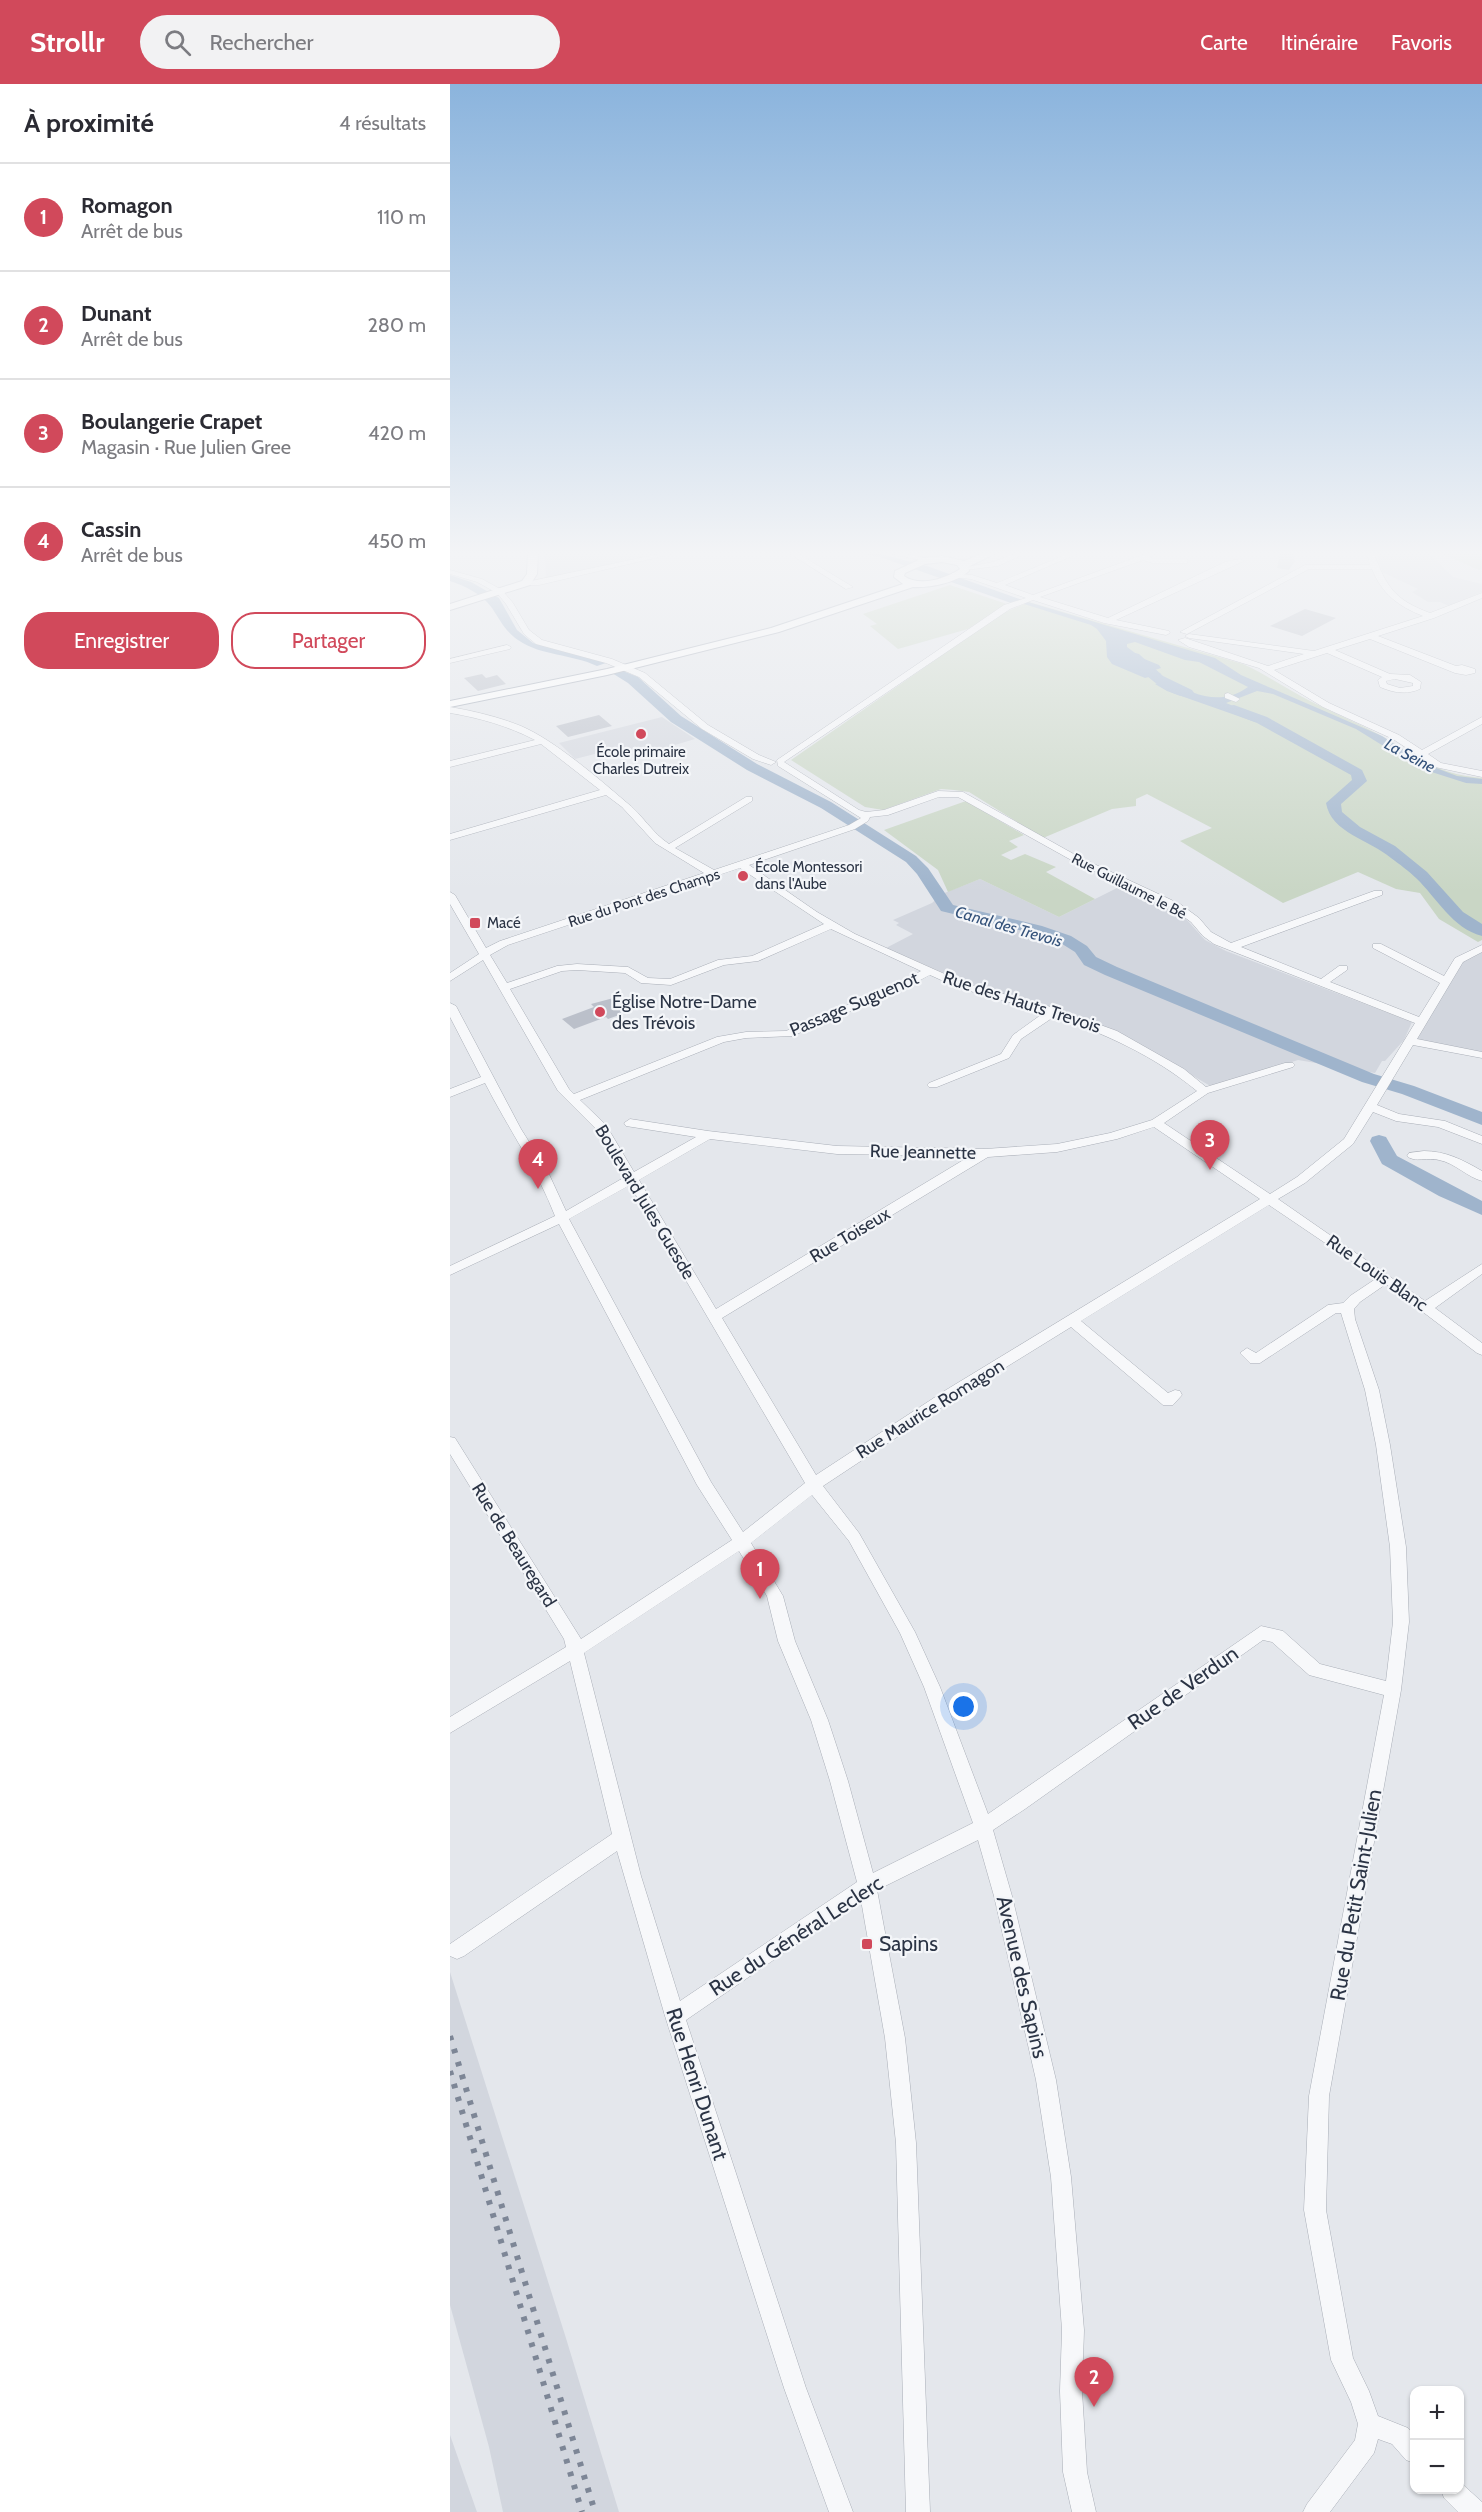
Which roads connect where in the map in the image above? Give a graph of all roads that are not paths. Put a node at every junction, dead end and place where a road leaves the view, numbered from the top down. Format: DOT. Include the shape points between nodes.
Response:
graph roads {
  1 [pos="618,666"];
  2 [pos="619,666"];
  3 [pos="620,666"];
  4 [pos="645,666"];
  5 [pos="921,666"];
  6 [pos="1260,666"];
  7 [pos="1276,666"];
  8 [pos="1365,666"];
  9 [pos="1450,666"];
  10 [pos="1267,669"];
  11 [pos="1457,669"];
  12 [pos="642,675"];
  13 [pos="1389,677"];
  14 [pos="450,699"];
  15 [pos="450,704"];
  16 [pos="450,710"];
  17 [pos="1482,720"];
  18 [pos="543,741"];
  19 [pos="1420,754"];
  20 [pos="778,762"];
  21 [pos="450,764"];
  22 [pos="1482,774"];
  23 [pos="606,792"];
  24 [pos="749,799"];
  25 [pos="865,817"];
  26 [pos="450,837"];
  27 [pos="669,848"];
  28 [pos="742,865"];
  29 [pos="714,874"];
  30 [pos="1378,893"];
  31 [pos="450,895"];
  32 [pos="831,925"];
  33 [pos="1377,946"];
  34 [pos="1231,947"];
  35 [pos="1482,948"];
  36 [pos="485,954"];
  37 [pos="1343,968"];
  38 [pos="930,971"];
  39 [pos="450,978"];
  40 [pos="1446,982"];
  41 [pos="1322,983"];
  42 [pos="504,988"];
  43 [pos="450,1006"];
  44 [pos="1053,1012"];
  45 [pos="1422,1022"];
  46 [pos="1411,1041"];
  47 [pos="1482,1055"];
  48 [pos="1290,1065"];
  49 [pos="488,1078"];
  50 [pos="933,1085"];
  51 [pos="1204,1091"];
  52 [pos="450,1093"];
  53 [pos="573,1099"];
  54 [pos="1370,1106"];
  55 [pos="630,1123"];
  56 [pos="1156,1123"];
  57 [pos="708,1135"];
  58 [pos="1482,1140"];
  59 [pos="985,1153"];
  60 [pos="1413,1156"];
  61 [pos="1479,1171"];
  62 [pos="632,1178"];
  63 [pos="1270,1199"];
  64 [pos="562,1218"];
  65 [pos="1482,1268"];
  66 [pos="450,1271"];
  67 [pos="1386,1278"];
  68 [pos="1426,1307"];
  69 [pos="1347,1308"];
  70 [pos="714,1316"];
  71 [pos="1071,1320"];
  72 [pos="1482,1350"];
  73 [pos="1247,1353"];
  74 [pos="1175,1395"];
  75 [pos="450,1442"];
  76 [pos="814,1484"];
  77 [pos="741,1542"];
  78 [pos="576,1650"];
  79 [pos="1393,1690"];
  80 [pos="450,1726"];
  81 [pos="984,1826"];
  82 [pos="622,1837"];
  83 [pos="866,1886"];
  84 [pos="457,1950"];
  85 [pos="675,2016"];
  86 [pos="1369,2424"];
  87 [pos="1410,2447"];
  88 [pos="1456,2494"];
  89 [pos="842,2512"];
  90 [pos="918,2512"];
  91 [pos="1084,2512"];
  92 [pos="1316,2512"];
  93 [pos="1475,2512"];
  1 -- 14 [label="main road"];
  2 -- 15 [label="main road"];
  3 -- 12 [label="street"];
  4 -- 12 [label="street"];
  5 -- 20 [label="street"];
  6 -- 10 [label="street"];
  7 -- 10 [label="street"];
  8 -- 13 [label="street"];
  9 -- 11 [label="street"];
  10 -- 19 [label="street"];
  12 -- 20 [label="street" via="705,727 756,757"];
  16 -- 18 [label="street" via="518,728"];
  17 -- 19 [label="street"];
  18 -- 21 [label="street"];
  18 -- 23 [label="street"];
  19 -- 22 [label="street" via="1448,768"];
  20 -- 25 [label="street"];
  23 -- 26 [label="street"];
  23 -- 27 [label="street"];
  24 -- 27 [label="street"];
  25 -- 28 [label="street, Rue du Pont des Champs" via="852,827"];
  25 -- 34 [label="street, Rue Guillaume le Bé" via="938,794 960,794 1076,859 1176,906 1207,934"];
  27 -- 29 [label="street"];
  28 -- 29 [label="street, Rue du Pont des Champs"];
  28 -- 32 [label="street, Rue des Hauts Trevois"];
  29 -- 36 [label="street, Rue du Pont des Champs" via="504,943"];
  30 -- 34 [label="street"];
  31 -- 36 [label="street, Boulevard Jules Guesde"];
  32 -- 38 [label="street, Rue des Hauts Trevois"];
  32 -- 42 [label="street" via="754,959 722,962 671,982 645,981 628,970 577,967 561,968"];
  33 -- 40 [label="street"];
  34 -- 41 [label="street, Rue Guillaume le Bé"];
  35 -- 40 [label="street, Rue Maurice Romagon" via="1459,960"];
  36 -- 39 [label="street, Rue du Pont des Champs"];
  36 -- 42 [label="street, Boulevard Jules Guesde"];
  37 -- 41 [label="street"];
  38 -- 44 [label="street, Rue des Hauts Trevois" via="963,986"];
  38 -- 53 [label="street, Passage Suguenot" via="788,1034 721,1039"];
  40 -- 45 [label="street, Rue Maurice Romagon"];
  41 -- 45 [label="street, Rue Guillaume le Bé"];
  42 -- 53 [label="street, Boulevard Jules Guesde" via="564,1091"];
  43 -- 49 [label="street"];
  44 -- 50 [label="street" via="1017,1037 1005,1056"];
  44 -- 51 [label="street, Rue des Hauts Trevois" via="1113,1033 1180,1071"];
  45 -- 46 [label="street, Rue Maurice Romagon"];
  46 -- 47 [label="street"];
  46 -- 54 [label="street, Rue Maurice Romagon"];
  48 -- 51 [label="street, Rue Jeannette"];
  49 -- 52 [label="street"];
  49 -- 64 [label="street" via="550,1186"];
  51 -- 56 [label="street, Rue Jeannette"];
  53 -- 62 [label="street, Boulevard Jules Guesde" via="599,1124"];
  54 -- 58 [label="street" via="1396,1117 1441,1124"];
  54 -- 63 [label="street, Rue Maurice Romagon" via="1348,1141 1301,1180"];
  55 -- 57 [label="street, Rue Jeannette"];
  56 -- 59 [label="street, Rue Jeannette" via="1057,1148"];
  56 -- 63 [label="street, Rue Louis Blanc"];
  57 -- 59 [label="street, Rue Jeannette" via="837,1150"];
  57 -- 62 [label="street"];
  59 -- 70 [label="street, Rue Toiseux"];
  60 -- 61 [label="street" via="1446,1157"];
  62 -- 64 [label="street"];
  62 -- 70 [label="street, Boulevard Jules Guesde"];
  63 -- 67 [label="street, Rue Louis Blanc"];
  63 -- 71 [label="street, Rue Maurice Romagon"];
  64 -- 66 [label="street"];
  64 -- 77 [label="street" via="705,1485"];
  65 -- 68 [label="street"];
  67 -- 68 [label="street, Rue Louis Blanc"];
  67 -- 69 [label="street"];
  68 -- 72 [label="street, Rue Louis Blanc"];
  69 -- 73 [label="street" via="1333,1308 1255,1360"];
  69 -- 79 [label="street, Rue du Petit Saint-Julien" via="1372,1390 1398,1546 1401,1622"];
  70 -- 76 [label="street, Boulevard Jules Guesde"];
  71 -- 74 [label="street" via="1168,1401"];
  71 -- 76 [label="street, Rue Maurice Romagon"];
  75 -- 78 [label="street, Rue de Beauregard"];
  76 -- 77 [label="street, Rue Maurice Romagon"];
  76 -- 81 [label="street, Avenue des Sapins" via="854,1537 907,1632 946,1720"];
  77 -- 78 [label="street, Rue Maurice Romagon"];
  77 -- 83 [label="street" via="778,1602 782,1631 822,1728 848,1810"];
  78 -- 80 [label="street, Rue Maurice Romagon"];
  78 -- 82 [label="street, Rue Henri Dunant"];
  79 -- 81 [label="street, Rue de Verdun" via="1315,1670 1277,1636 1261,1633"];
  79 -- 86 [label="street, Rue du Petit Saint-Julien" via="1319,2096 1315,2210 1342,2360"];
  81 -- 83 [label="street, Rue du Général Leclerc"];
  81 -- 91 [label="street, Avenue des Sapins" via="1030,2007 1055,2129 1073,2330 1073,2436"];
  82 -- 84 [label="street"];
  82 -- 85 [label="street, Rue Henri Dunant"];
  83 -- 85 [label="street, Rue du Général Leclerc"];
  83 -- 90 [label="street" via="890,2007 906,2142"];
  85 -- 89 [label="street, Rue Henri Dunant" via="795,2388"];
  86 -- 87 [label="street" via="1400,2436"];
  86 -- 92 [label="street" via="1366,2445"];
  88 -- 93 [label="street"];
}
